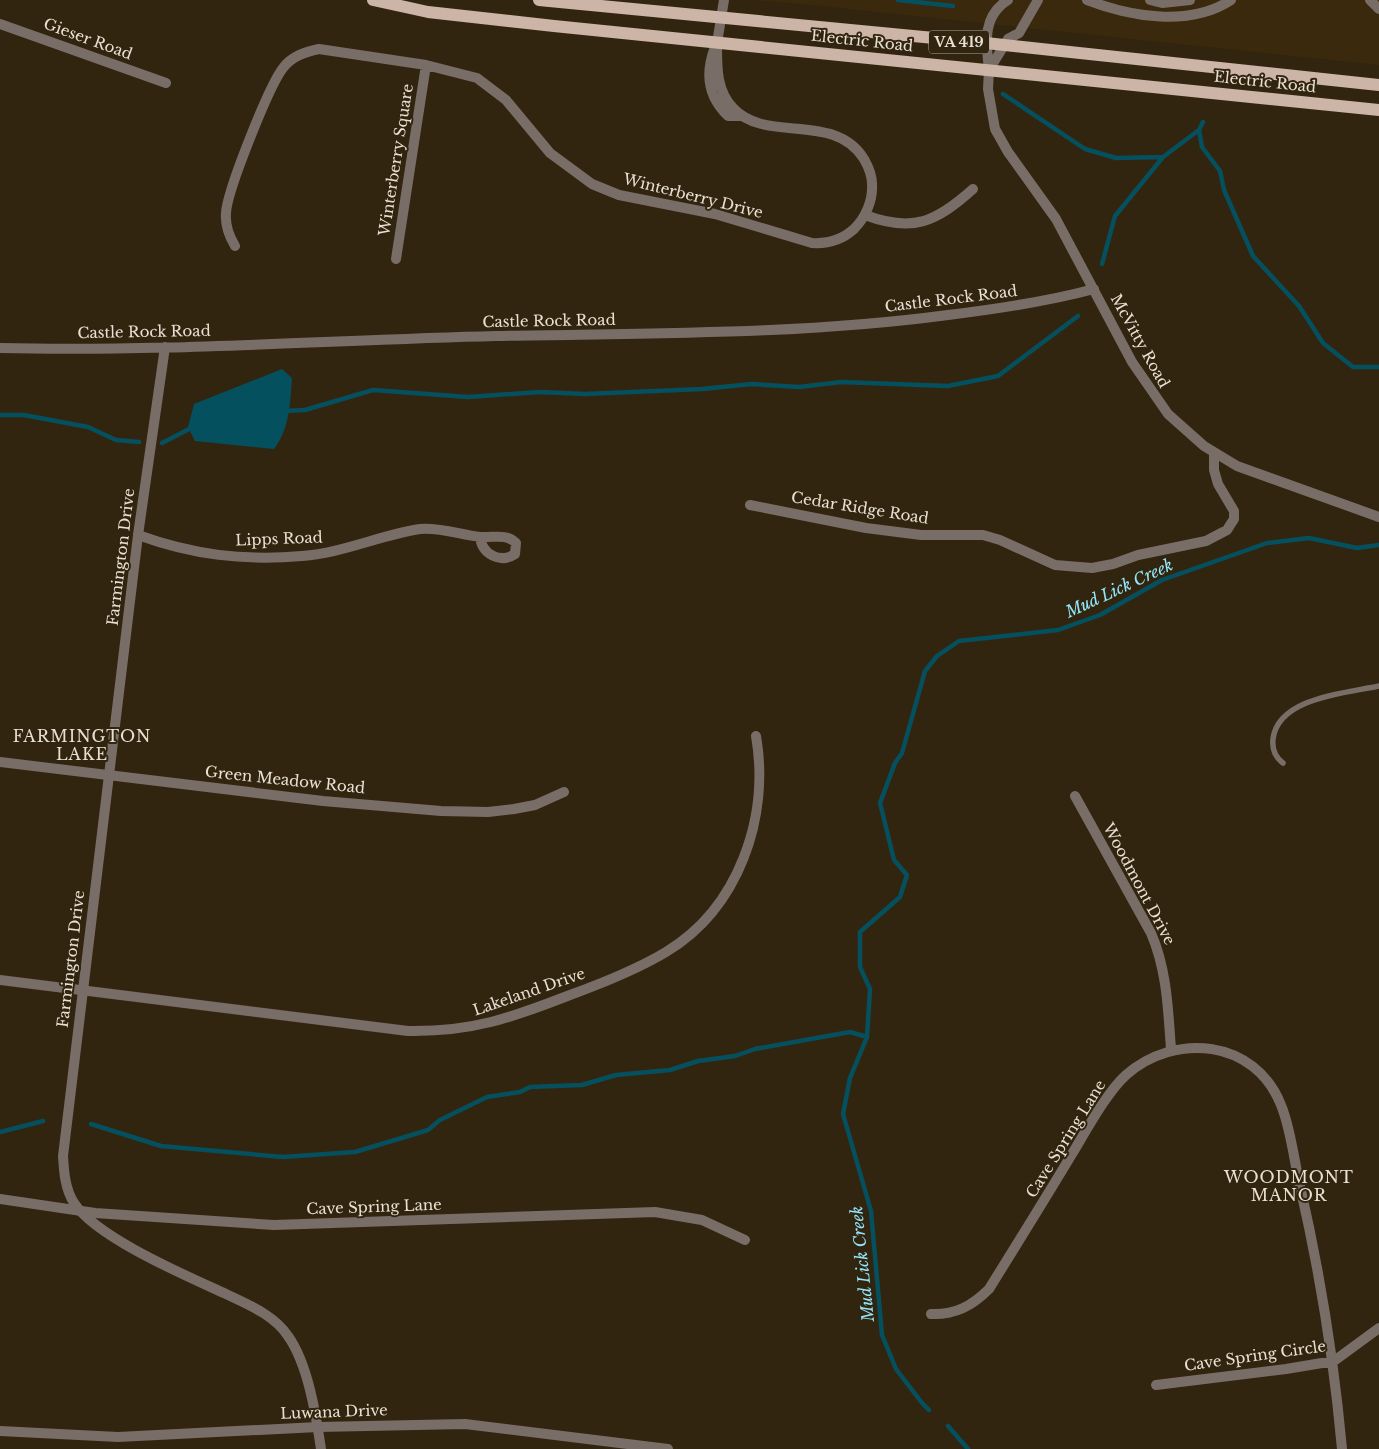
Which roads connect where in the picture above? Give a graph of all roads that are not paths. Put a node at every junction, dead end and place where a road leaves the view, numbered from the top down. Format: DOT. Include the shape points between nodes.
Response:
graph roads {
  1 [pos="373,0"];
  2 [pos="538,0"];
  3 [pos="724,0"];
  4 [pos="1008,0"];
  5 [pos="1038,0"];
  6 [pos="1087,0"];
  7 [pos="1150,0"];
  8 [pos="1190,0"];
  9 [pos="1231,0"];
  10 [pos="1370,0"];
  11 [pos="1379,9"];
  12 [pos="722,18"];
  13 [pos="0,24"];
  14 [pos="717,43"];
  15 [pos="986,43"];
  16 [pos="1004,45"];
  17 [pos="426,65"];
  18 [pos="989,70"];
  19 [pos="166,83"];
  20 [pos="1379,85"];
  21 [pos="1379,110"];
  22 [pos="973,189"];
  23 [pos="865,214"];
  24 [pos="235,246"];
  25 [pos="396,259"];
  26 [pos="1094,289"];
  27 [pos="0,348"];
  28 [pos="165,348"];
  29 [pos="1214,453"];
  30 [pos="750,505"];
  31 [pos="1379,517"];
  32 [pos="138,535"];
  33 [pos="480,537"];
  34 [pos="1379,686"];
  35 [pos="756,736"];
  36 [pos="0,762"];
  37 [pos="1283,763"];
  38 [pos="109,775"];
  39 [pos="564,792"];
  40 [pos="1075,796"];
  41 [pos="0,980"];
  42 [pos="82,990"];
  43 [pos="1171,1050"];
  44 [pos="0,1199"];
  45 [pos="80,1210"];
  46 [pos="745,1240"];
  47 [pos="931,1314"];
  48 [pos="1379,1328"];
  49 [pos="1334,1360"];
  50 [pos="1156,1385"];
  51 [pos="318,1427"];
  52 [pos="0,1430"];
  53 [pos="321,1449"];
  54 [pos="668,1449"];
  55 [pos="1342,1449"];
  1 -- 14 [label="main road, Electric Road / VA 419" via="428,12"];
  2 -- 12 [label="main road, Electric Road / VA 419"];
  3 -- 12 [label="street"];
  4 -- 15 [label="street, McVitty Road" via="997,7 990,19"];
  5 -- 16 [label="street" via="1019,33"];
  6 -- 9 [label="street" via="1137,13 1189,16 1219,8"];
  7 -- 8 [label="street" via="1162,3"];
  10 -- 11 [label="street"];
  12 -- 14 [label="street"];
  12 -- 15 [label="main road, Electric Road / VA 419"];
  13 -- 19 [label="street, Gieser Road"];
  14 -- 18 [label="main road, Electric Road / VA 419"];
  14 -- 23 [label="street, Winterberry Drive" via="709,62 709,87 717,106 728,116 826,132 851,143 867,163 872,180 872,193"];
  15 -- 16 [label="main road, Electric Road / VA 419"];
  15 -- 18 [label="street, McVitty Road"];
  16 -- 18 [label="street"];
  16 -- 20 [label="main road, Electric Road / VA 419"];
  17 -- 23 [label="street, Winterberry Drive" via="468,75 492,88 550,153 592,184 619,195 716,214 812,243 825,244 845,236"];
  17 -- 24 [label="street, Winterberry Drive" via="319,49 299,55 284,66 262,110 228,201 227,227"];
  17 -- 25 [label="street, Winterberry Square"];
  18 -- 21 [label="main road, Electric Road / VA 419"];
  18 -- 26 [label="street, McVitty Road" via="988,89 995,129 1056,219"];
  22 -- 23 [label="street" via="942,213 918,222 896,224"];
  26 -- 28 [label="street, Castle Rock Road" via="1016,306 841,327 748,332 388,338"];
  26 -- 29 [label="street, McVitty Road" via="1154,397 1187,433"];
  27 -- 28 [label="street, Castle Rock Road"];
  28 -- 32 [label="street, Farmington Drive"];
  29 -- 30 [label="street, Cedar Ridge Road" via="1218,484 1234,511 1234,519 1227,530 1206,541 1156,550 1092,568 1055,565 983,535 921,535 866,528"];
  29 -- 31 [label="street, McVitty Road" via="1263,476"];
  32 -- 33 [label="street, Lipps Road" via="198,553 258,558 332,552 422,529"];
  32 -- 38 [label="street, Farmington Drive"];
  34 -- 37 [label="lane" via="1315,699 1286,716 1274,734 1273,744 1275,755"];
  35 -- 42 [label="street, Lakeland Drive" via="760,773 752,836 722,900 693,932 668,951 609,980 548,1004 478,1027 408,1031"];
  36 -- 38 [label="street, Green Meadow Road"];
  38 -- 39 [label="street, Green Meadow Road" via="323,801 441,811 514,809 535,805"];
  38 -- 42 [label="street, Farmington Drive"];
  40 -- 43 [label="street, Woodmont Drive" via="1160,952 1165,973"];
  41 -- 42 [label="street, Lakeland Drive"];
  42 -- 45 [label="street, Farmington Drive" via="63,1156 68,1191"];
  43 -- 47 [label="street, Cave Spring Lane" via="1139,1065 1115,1088 989,1289 955,1312"];
  43 -- 49 [label="street, Cave Spring Lane" via="1194,1046 1235,1056 1261,1075 1282,1106 1311,1233"];
  44 -- 45 [label="street, Cave Spring Lane"];
  45 -- 46 [label="street, Cave Spring Lane" via="274,1225 655,1212 702,1220"];
  45 -- 51 [label="street, Farmington Drive" via="156,1261 258,1310 273,1321 295,1348"];
  48 -- 49 [label="street, Cave Spring Circle"];
  49 -- 50 [label="street, Cave Spring Circle"];
  49 -- 55 [label="street, Cave Spring Lane"];
  51 -- 52 [label="street, Luwana Drive" via="118,1437"];
  51 -- 53 [label="street, Farmington Drive"];
  51 -- 54 [label="street, Luwana Drive" via="465,1424"];
}
